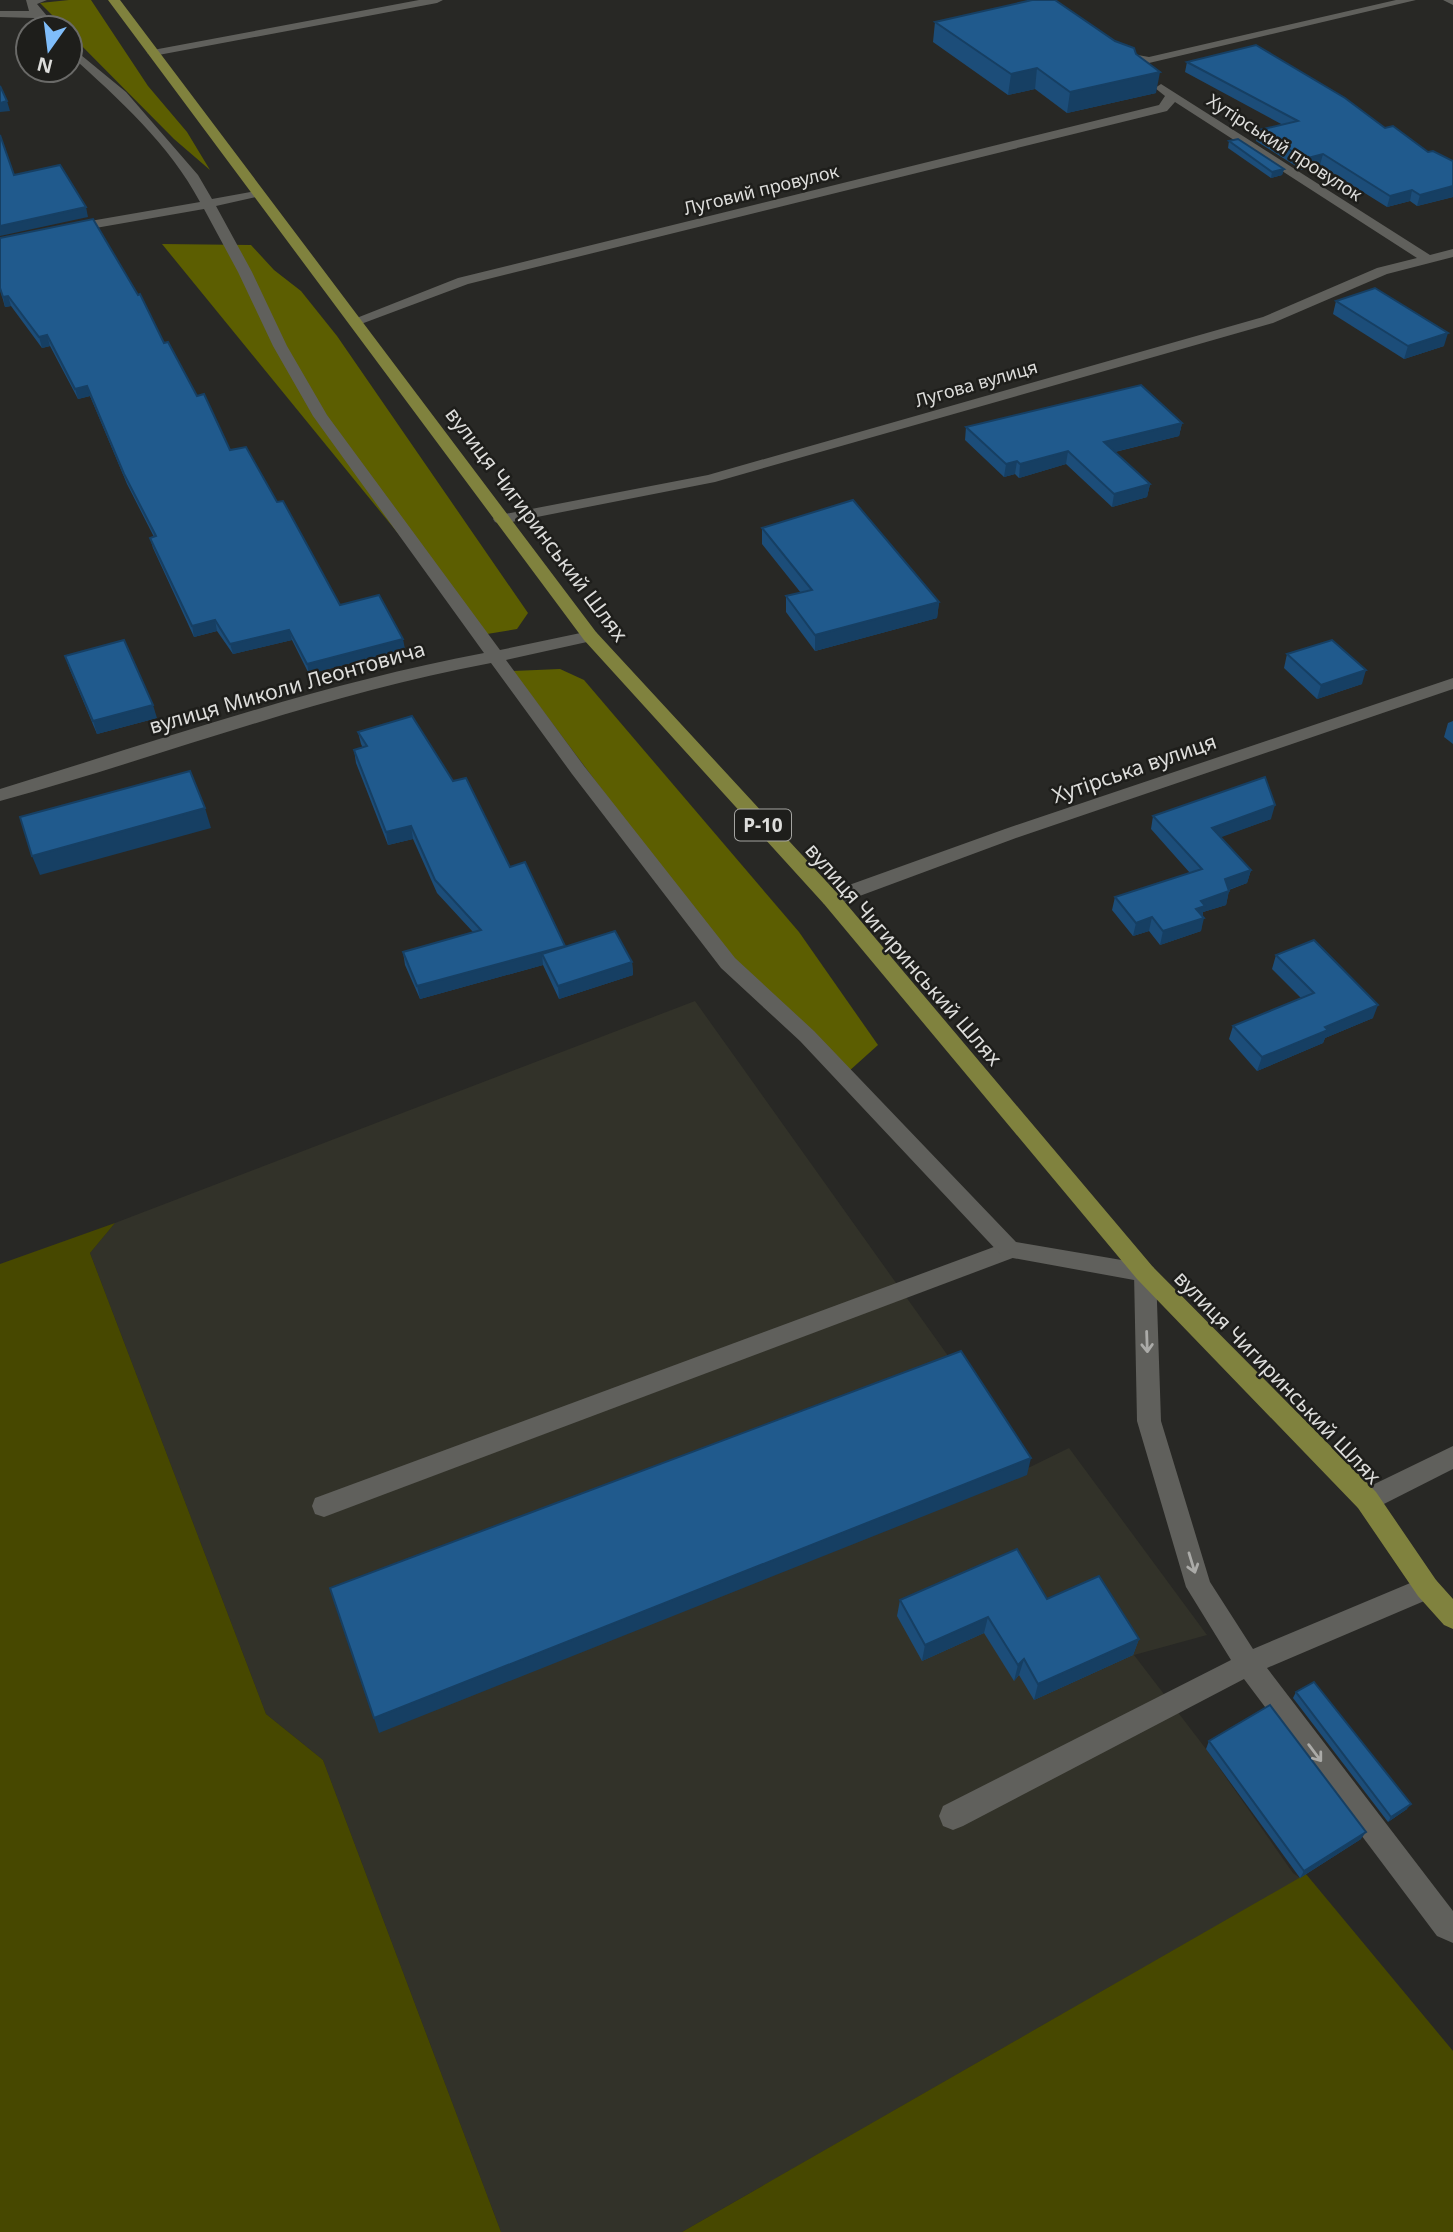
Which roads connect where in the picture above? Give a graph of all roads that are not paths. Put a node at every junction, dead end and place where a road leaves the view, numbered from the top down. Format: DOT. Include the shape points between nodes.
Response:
graph roads {
  1 [pos="114,0"];
  2 [pos="438,0"];
  3 [pos="1410,0"];
  4 [pos="33,1"];
  5 [pos="3,14"];
  6 [pos="1108,50"];
  7 [pos="153,52"];
  8 [pos="1149,60"];
  9 [pos="84,61"];
  10 [pos="1171,95"];
  11 [pos="256,193"];
  12 [pos="209,204"];
  13 [pos="51,232"];
  14 [pos="1453,253"];
  15 [pos="1428,259"];
  16 [pos="356,321"];
  17 [pos="501,519"];
  18 [pos="590,636"];
  19 [pos="494,655"];
  20 [pos="1453,683"];
  21 [pos="0,795"];
  22 [pos="831,899"];
  23 [pos="1010,1250"];
  24 [pos="1146,1273"];
  25 [pos="1453,1457"];
  26 [pos="1367,1500"];
  27 [pos="324,1506"];
  28 [pos="1427,1588"];
  29 [pos="1453,1617"];
  30 [pos="1248,1664"];
  31 [pos="953,1816"];
  32 [pos="1453,1929"];
  1 -- 7 [label="main road, вулиця Чигиринський Шлях / Р-10"];
  2 -- 7 [label="street"];
  3 -- 8 [label="street"];
  4 -- 5 [label="street"];
  6 -- 8 [label="street" via="1118,57"];
  7 -- 11 [label="main road, вулиця Чигиринський Шлях / Р-10"];
  8 -- 10 [label="street, Хутірський провулок" via="1139,66 1145,77"];
  9 -- 12 [label="street" via="122,95 194,178"];
  10 -- 15 [label="street, Хутірський провулок"];
  10 -- 16 [label="street, Луговий провулок" via="1163,108 463,281"];
  11 -- 12 [label="street"];
  11 -- 16 [label="main road, вулиця Чигиринський Шлях / Р-10"];
  12 -- 13 [label="street"];
  12 -- 19 [label="street" via="320,415"];
  14 -- 15 [label="street, Лугова вулиця"];
  15 -- 17 [label="street, Лугова вулиця" via="1382,271 1268,320 710,480"];
  16 -- 17 [label="main road, вулиця Чигиринський Шлях / Р-10"];
  17 -- 18 [label="main road, вулиця Чигиринський Шлях / Р-10"];
  18 -- 19 [label="street, вулиця Миколи Леонтовича"];
  18 -- 22 [label="main road, вулиця Чигиринський Шлях / Р-10"];
  19 -- 21 [label="street, вулиця Миколи Леонтовича" via="372,682"];
  19 -- 23 [label="street" via="728,963 807,1036"];
  20 -- 22 [label="street, Хутірська вулиця"];
  22 -- 24 [label="main road, вулиця Чигиринський Шлях / Р-10"];
  23 -- 24 [label="street"];
  23 -- 27 [label="street"];
  24 -- 26 [label="main road, вулиця Чигиринський Шлях / Р-10"];
  24 -- 30 [label="street, one-way" via="1149,1421 1199,1587"];
  25 -- 26 [label="street"];
  26 -- 28 [label="main road, вулиця Чигиринський Шлях / Р-10"];
  28 -- 29 [label="main road, вулиця Чигиринський Шлях / Р-10"];
  28 -- 30 [label="street"];
  30 -- 31 [label="street"];
  30 -- 32 [label="street, one-way"];
}
